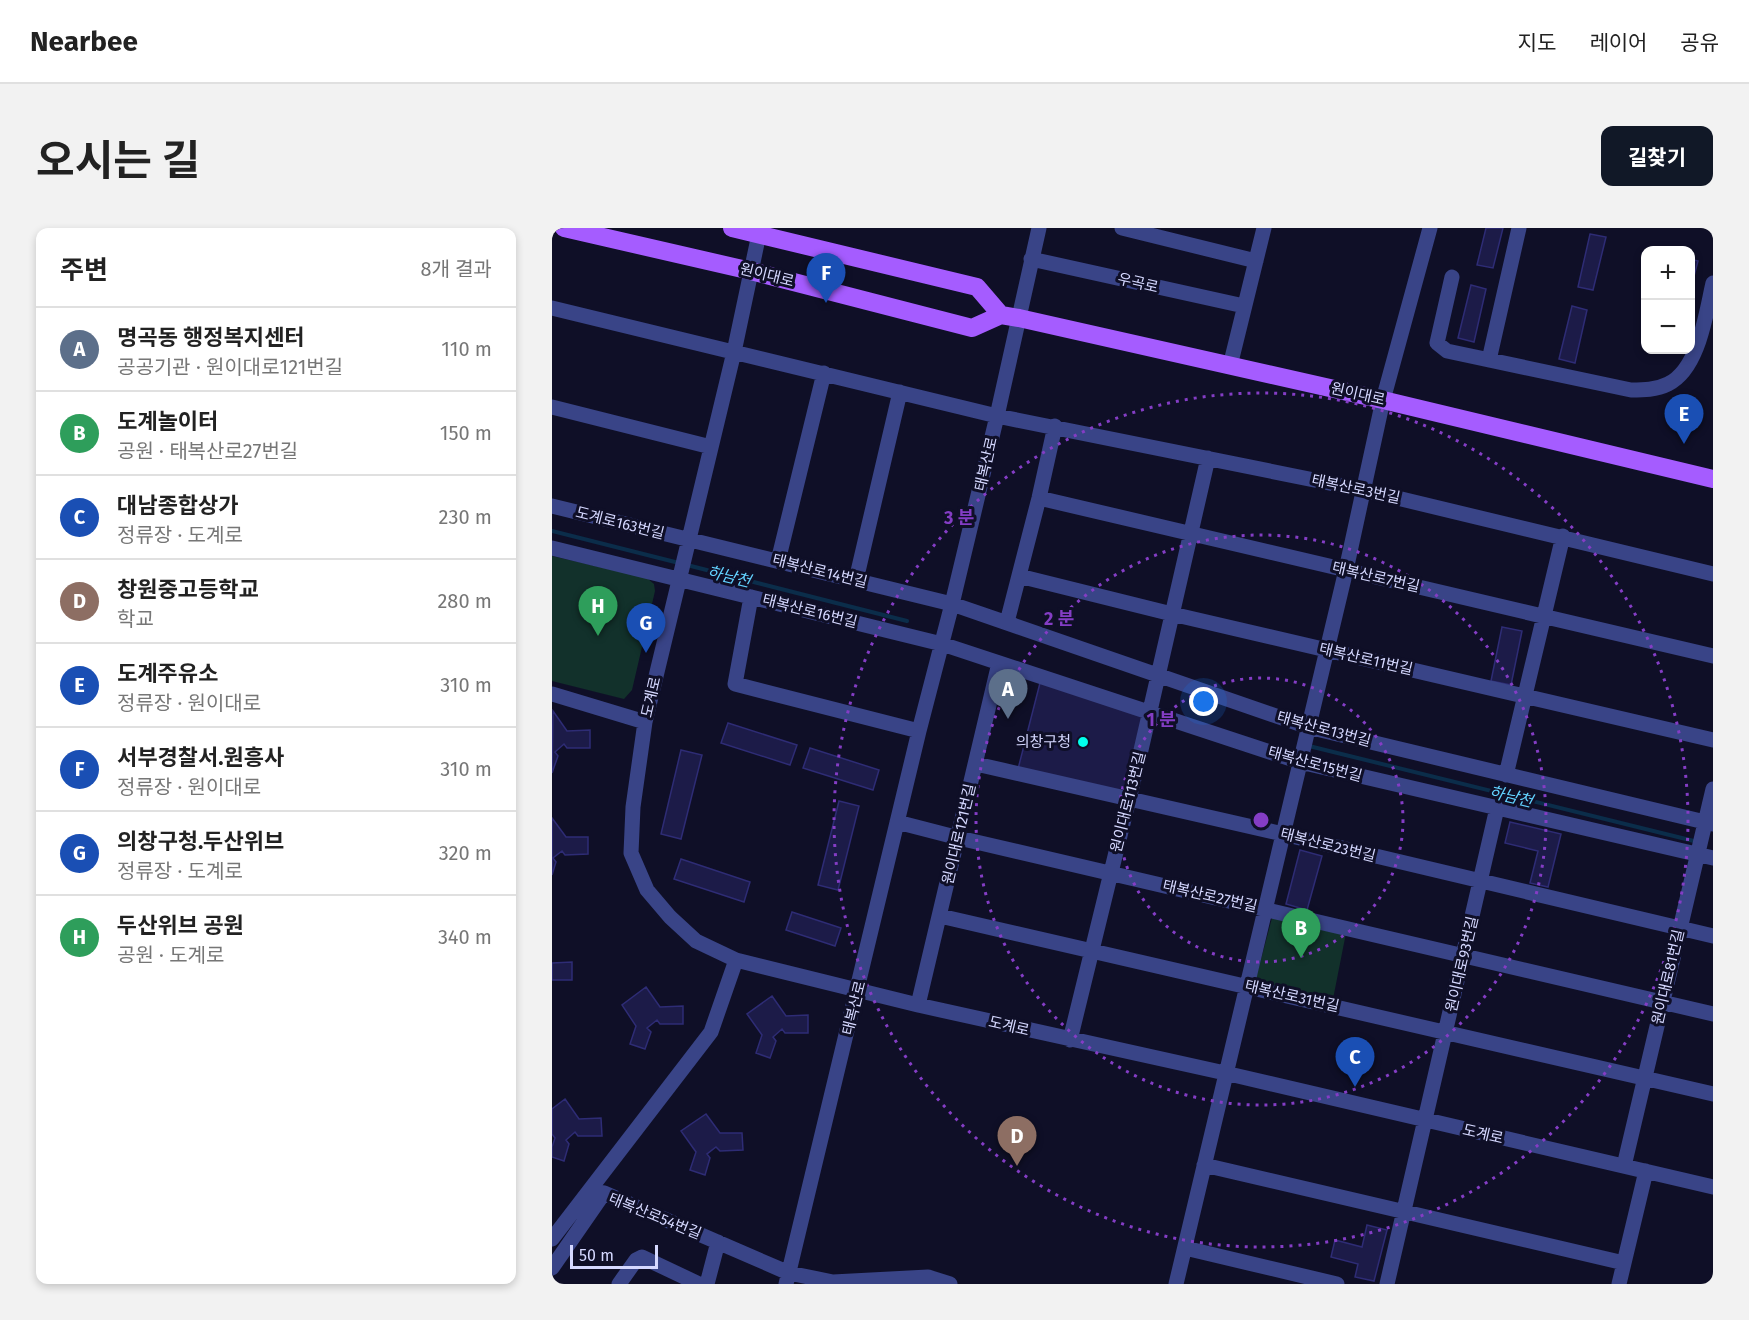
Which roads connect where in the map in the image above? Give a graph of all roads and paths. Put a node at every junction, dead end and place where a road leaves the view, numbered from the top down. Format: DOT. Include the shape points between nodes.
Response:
graph roads {
  1 [pos="564,228"];
  2 [pos="732,228"];
  3 [pos="1039,228"];
  4 [pos="1122,228"];
  5 [pos="1264,228"];
  6 [pos="1430,228"];
  7 [pos="1519,228"];
  8 [pos="759,234"];
  9 [pos="1031,259"];
  10 [pos="1256,261"];
  11 [pos="751,271"];
  12 [pos="1452,277"];
  13 [pos="1713,283"];
  14 [pos="1244,306"];
  15 [pos="552,308"];
  16 [pos="1010,316"];
  17 [pos="1707,333"];
  18 [pos="734,352"];
  19 [pos="1489,360"];
  20 [pos="1230,366"];
  21 [pos="824,373"];
  22 [pos="900,392"];
  23 [pos="1383,400"];
  24 [pos="552,407"];
  25 [pos="997,416"];
  26 [pos="1055,426"];
  27 [pos="711,447"];
  28 [pos="1208,458"];
  29 [pos="1713,479"];
  30 [pos="1364,490"];
  31 [pos="1039,498"];
  32 [pos="552,506"];
  33 [pos="1190,535"];
  34 [pos="1563,536"];
  35 [pos="687,542"];
  36 [pos="552,548"];
  37 [pos="778,561"];
  38 [pos="1346,570"];
  39 [pos="1713,574"];
  40 [pos="679,575"];
  41 [pos="1019,576"];
  42 [pos="856,580"];
  43 [pos="751,597"];
  44 [pos="951,607"];
  45 [pos="1172,614"];
  46 [pos="1544,617"];
  47 [pos="1007,622"];
  48 [pos="942,642"];
  49 [pos="1326,650"];
  50 [pos="1713,656"];
  51 [pos="999,663"];
  52 [pos="1157,676"];
  53 [pos="552,694"];
  54 [pos="1525,696"];
  55 [pos="1149,712"];
  56 [pos="645,722"];
  57 [pos="1308,727"];
  58 [pos="919,731"];
  59 [pos="1713,740"];
  60 [pos="1300,762"];
  61 [pos="976,764"];
  62 [pos="1506,775"];
  63 [pos="1713,789"];
  64 [pos="1129,799"];
  65 [pos="1497,808"];
  66 [pos="897,822"];
  67 [pos="1707,826"];
  68 [pos="1283,834"];
  69 [pos="959,838"];
  70 [pos="1698,852"];
  71 [pos="1713,858"];
  72 [pos="1111,873"];
  73 [pos="1481,882"];
  74 [pos="1265,909"];
  75 [pos="940,916"];
  76 [pos="1680,928"];
  77 [pos="1713,936"];
  78 [pos="1092,950"];
  79 [pos="1464,956"];
  80 [pos="736,960"];
  81 [pos="1246,986"];
  82 [pos="858,990"];
  83 [pos="1662,1002"];
  84 [pos="918,1005"];
  85 [pos="1713,1014"];
  86 [pos="1446,1031"];
  87 [pos="1070,1040"];
  88 [pos="1225,1073"];
  89 [pos="1644,1077"];
  90 [pos="1713,1094"];
  91 [pos="1424,1120"];
  92 [pos="1204,1165"];
  93 [pos="1624,1166"];
  94 [pos="1646,1171"];
  95 [pos="1713,1186"];
  96 [pos="1403,1211"];
  97 [pos="552,1239"];
  98 [pos="718,1242"];
  99 [pos="1185,1248"];
  100 [pos="1624,1263"];
  101 [pos="552,1268"];
  102 [pos="788,1278"];
  103 [pos="619,1284"];
  104 [pos="699,1284"];
  105 [pos="707,1284"];
  106 [pos="950,1284"];
  107 [pos="1176,1284"];
  108 [pos="1337,1284"];
  109 [pos="1387,1284"];
  110 [pos="1619,1284"];
  1 -- 11 [label="main road, 원이대로"];
  2 -- 8 [label="main road"];
  3 -- 9 [label="street"];
  4 -- 10 [label="street"];
  5 -- 10 [label="street"];
  6 -- 23 [label="street"];
  7 -- 19 [label="street"];
  8 -- 11 [label="street"];
  8 -- 16 [label="main road" via="977,287"];
  9 -- 14 [label="street, 우곡로"];
  9 -- 16 [label="street"];
  10 -- 14 [label="street"];
  11 -- 16 [label="main road, 원이대로" via="972,328"];
  11 -- 18 [label="street"];
  12 -- 19 [label="street" via="1437,343 1446,351"];
  13 -- 17 [label="street"];
  14 -- 20 [label="street"];
  15 -- 18 [label="street, 태복산로3번길"];
  16 -- 20 [label="main road, 원이대로"];
  16 -- 25 [label="street, 태복산로"];
  17 -- 19 [label="street" via="1682,374 1669,384 1652,389 1630,390"];
  18 -- 21 [label="street, 태복산로3번길"];
  18 -- 27 [label="street"];
  20 -- 23 [label="main road, 원이대로"];
  21 -- 22 [label="street, 태복산로3번길"];
  21 -- 37 [label="street"];
  22 -- 25 [label="street, 태복산로3번길"];
  22 -- 42 [label="street"];
  23 -- 29 [label="main road, 원이대로"];
  23 -- 30 [label="street"];
  24 -- 27 [label="street"];
  25 -- 26 [label="street, 태복산로3번길"];
  25 -- 44 [label="street, 태복산로"];
  26 -- 28 [label="street, 태복산로3번길"];
  26 -- 31 [label="street"];
  27 -- 35 [label="street"];
  28 -- 30 [label="street, 태복산로3번길"];
  28 -- 33 [label="street, 원이대로113번길"];
  30 -- 34 [label="street, 태복산로3번길"];
  30 -- 38 [label="street"];
  31 -- 33 [label="street, 태복산로7번길"];
  31 -- 41 [label="street"];
  32 -- 35 [label="street, 도계로163번길"];
  33 -- 38 [label="street, 태복산로7번길"];
  33 -- 45 [label="street, 원이대로113번길"];
  34 -- 39 [label="street, 태복산로3번길"];
  34 -- 46 [label="street"];
  35 -- 37 [label="street, 태복산로14번길"];
  35 -- 40 [label="street, 도계로"];
  36 -- 40 [label="street, 태복산로16번길"];
  37 -- 42 [label="street, 태복산로14번길"];
  38 -- 46 [label="street, 태복산로7번길"];
  38 -- 49 [label="street"];
  40 -- 43 [label="street, 태복산로16번길"];
  40 -- 56 [label="street, 도계로"];
  41 -- 45 [label="street, 태복산로11번길"];
  41 -- 47 [label="street"];
  42 -- 44 [label="street, 태복산로14번길"];
  43 -- 48 [label="street, 태복산로16번길"];
  43 -- 58 [label="street" via="735,684"];
  44 -- 47 [label="street, 태복산로13번길"];
  44 -- 48 [label="street, 태복산로"];
  45 -- 49 [label="street, 태복산로11번길"];
  45 -- 52 [label="street, 원이대로113번길"];
  46 -- 50 [label="street, 태복산로7번길"];
  46 -- 54 [label="street"];
  47 -- 52 [label="street, 태복산로13번길"];
  48 -- 51 [label="street, 태복산로15번길"];
  48 -- 58 [label="street, 태복산로"];
  49 -- 54 [label="street, 태복산로11번길"];
  49 -- 57 [label="street"];
  51 -- 55 [label="street, 태복산로15번길"];
  51 -- 61 [label="street, 원이대로121번길"];
  52 -- 55 [label="street, 원이대로113번길"];
  52 -- 57 [label="street, 태복산로13번길"];
  53 -- 56 [label="street"];
  54 -- 59 [label="street, 태복산로11번길"];
  54 -- 62 [label="street"];
  55 -- 60 [label="street, 태복산로15번길"];
  55 -- 64 [label="street, 원이대로113번길"];
  56 -- 80 [label="street, 도계로" via="631,853 647,890 670,917 696,941"];
  57 -- 60 [label="street"];
  57 -- 62 [label="street, 태복산로13번길"];
  58 -- 66 [label="street, 태복산로"];
  60 -- 65 [label="street, 태복산로15번길"];
  60 -- 68 [label="street"];
  61 -- 64 [label="street, 태복산로23번길"];
  61 -- 69 [label="street, 원이대로121번길"];
  62 -- 67 [label="street, 태복산로13번길"];
  63 -- 67 [label="street, 원이대로81번길"];
  64 -- 68 [label="street, 태복산로23번길"];
  64 -- 72 [label="street, 원이대로113번길"];
  65 -- 70 [label="street, 태복산로15번길"];
  65 -- 73 [label="street, 원이대로93번길"];
  66 -- 69 [label="street, 태복산로27번길"];
  66 -- 82 [label="street, 태복산로"];
  67 -- 70 [label="street, 원이대로81번길"];
  68 -- 73 [label="street, 태복산로23번길"];
  68 -- 74 [label="street"];
  69 -- 72 [label="street, 태복산로27번길"];
  69 -- 75 [label="street, 원이대로121번길"];
  70 -- 71 [label="street, 태복산로15번길"];
  70 -- 76 [label="street, 원이대로81번길"];
  72 -- 74 [label="street, 태복산로27번길"];
  72 -- 78 [label="street, 원이대로113번길"];
  73 -- 76 [label="street, 태복산로23번길"];
  73 -- 79 [label="street, 원이대로93번길"];
  74 -- 79 [label="street, 태복산로27번길"];
  74 -- 81 [label="street"];
  75 -- 78 [label="street, 태복산로31번길"];
  75 -- 84 [label="street, 원이대로121번길"];
  76 -- 77 [label="street, 태복산로23번길"];
  76 -- 83 [label="street, 원이대로81번길"];
  78 -- 81 [label="street, 태복산로31번길"];
  78 -- 87 [label="street, 원이대로113번길"];
  79 -- 83 [label="street, 태복산로27번길"];
  79 -- 86 [label="street, 원이대로93번길"];
  80 -- 82 [label="street, 도계로"];
  80 -- 97 [label="street" via="711,1032"];
  81 -- 86 [label="street, 태복산로31번길"];
  81 -- 88 [label="street"];
  82 -- 84 [label="street, 도계로"];
  82 -- 102 [label="street, 태복산로"];
  83 -- 85 [label="street, 태복산로27번길"];
  83 -- 89 [label="street, 원이대로81번길"];
  84 -- 87 [label="street, 도계로"];
  86 -- 89 [label="street, 태복산로31번길"];
  86 -- 91 [label="street, 원이대로93번길"];
  87 -- 88 [label="street, 도계로"];
  88 -- 91 [label="street, 도계로"];
  88 -- 92 [label="street"];
  89 -- 90 [label="street, 태복산로31번길"];
  89 -- 93 [label="street, 원이대로81번길"];
  91 -- 93 [label="street, 도계로"];
  91 -- 96 [label="street, 원이대로93번길"];
  92 -- 96 [label="street"];
  92 -- 99 [label="street"];
  93 -- 94 [label="street, 도계로"];
  94 -- 95 [label="street, 도계로"];
  94 -- 100 [label="street"];
  96 -- 100 [label="street"];
  96 -- 109 [label="street, 원이대로93번길"];
  98 -- 101 [label="street, 태복산로54번길" via="604,1193"];
  98 -- 102 [label="street, 태복산로54번길"];
  98 -- 105 [label="street"];
  99 -- 107 [label="street"];
  99 -- 108 [label="street"];
  100 -- 110 [label="street"];
  102 -- 106 [label="street, 태복산로54번길" via="832,1282 928,1277"];
  103 -- 104 [label="street" via="642,1257"];
}
